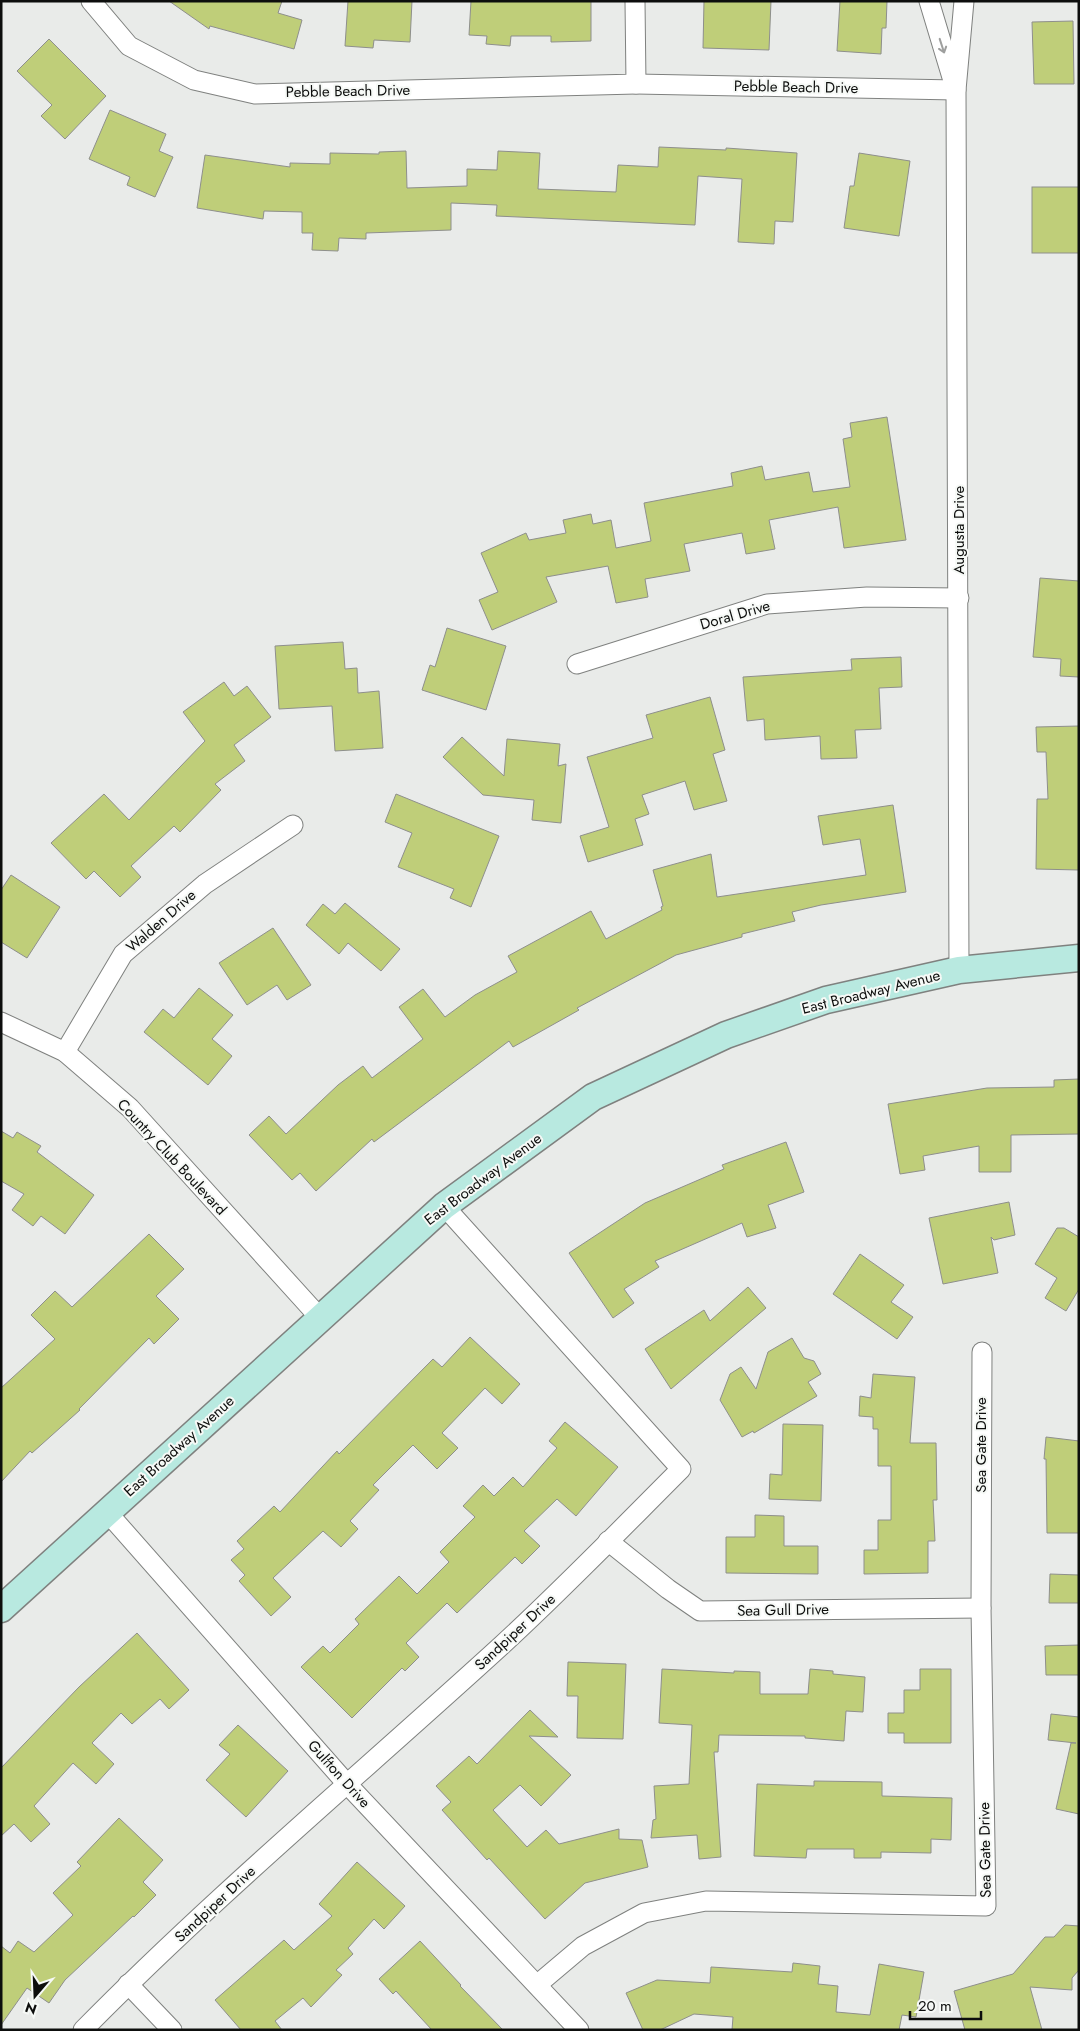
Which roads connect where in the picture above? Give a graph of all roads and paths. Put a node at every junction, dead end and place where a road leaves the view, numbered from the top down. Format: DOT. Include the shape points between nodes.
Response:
graph roads {
  1 [pos="91,1"];
  2 [pos="635,1"];
  3 [pos="929,1"];
  4 [pos="964,1"];
  5 [pos="636,84"];
  6 [pos="956,90"];
  7 [pos="959,598"];
  8 [pos="577,664"];
  9 [pos="293,824"];
  10 [pos="1079,958"];
  11 [pos="959,970"];
  12 [pos="1,1022"];
  13 [pos="65,1052"];
  14 [pos="444,1206"];
  15 [pos="321,1319"];
  16 [pos="982,1352"];
  17 [pos="107,1512"];
  18 [pos="608,1542"];
  19 [pos="981,1608"];
  20 [pos="1,1609"];
  21 [pos="347,1784"];
  22 [pos="128,1984"];
  23 [pos="538,1984"];
  24 [pos="83,2030"];
  25 [pos="172,2030"];
  26 [pos="579,2030"];
  1 -- 5 [label="street, Pebble Beach Drive" via="130,46 194,80 255,94"];
  2 -- 5 [label="street"];
  3 -- 6 [label="street, Augusta Drive, one-way"];
  4 -- 6 [label="street, Augusta Drive"];
  5 -- 6 [label="street, Pebble Beach Drive"];
  6 -- 7 [label="street, Augusta Drive"];
  7 -- 8 [label="street, Doral Drive" via="868,597 767,604"];
  7 -- 11 [label="street, Augusta Drive"];
  9 -- 13 [label="street, Walden Drive" via="205,884 123,954"];
  10 -- 11 [label="street, East Broadway Avenue"];
  11 -- 14 [label="street, East Broadway Avenue" via="826,1000 726,1035 594,1097"];
  12 -- 13 [label="street, Country Club Boulevard"];
  13 -- 15 [label="street, Country Club Boulevard" via="130,1108"];
  14 -- 15 [label="street, East Broadway Avenue"];
  14 -- 18 [label="street, Sandpiper Drive" via="681,1469"];
  15 -- 17 [label="street, East Broadway Avenue"];
  16 -- 19 [label="street, Sea Gate Drive"];
  17 -- 20 [label="street, East Broadway Avenue"];
  17 -- 21 [label="street, Gulfton Drive"];
  18 -- 19 [label="street, Sea Gull Drive" via="700,1611"];
  18 -- 21 [label="street, Sandpiper Drive" via="503,1644"];
  19 -- 23 [label="street, Sea Gate Drive" via="986,1906 706,1901 644,1914 583,1946"];
  21 -- 22 [label="street, Sandpiper Drive"];
  21 -- 23 [label="street, Gulfton Drive"];
  22 -- 24 [label="street, Sandpiper Drive"];
  22 -- 25 [label="street"];
  23 -- 26 [label="street, Gulfton Drive"];
}
